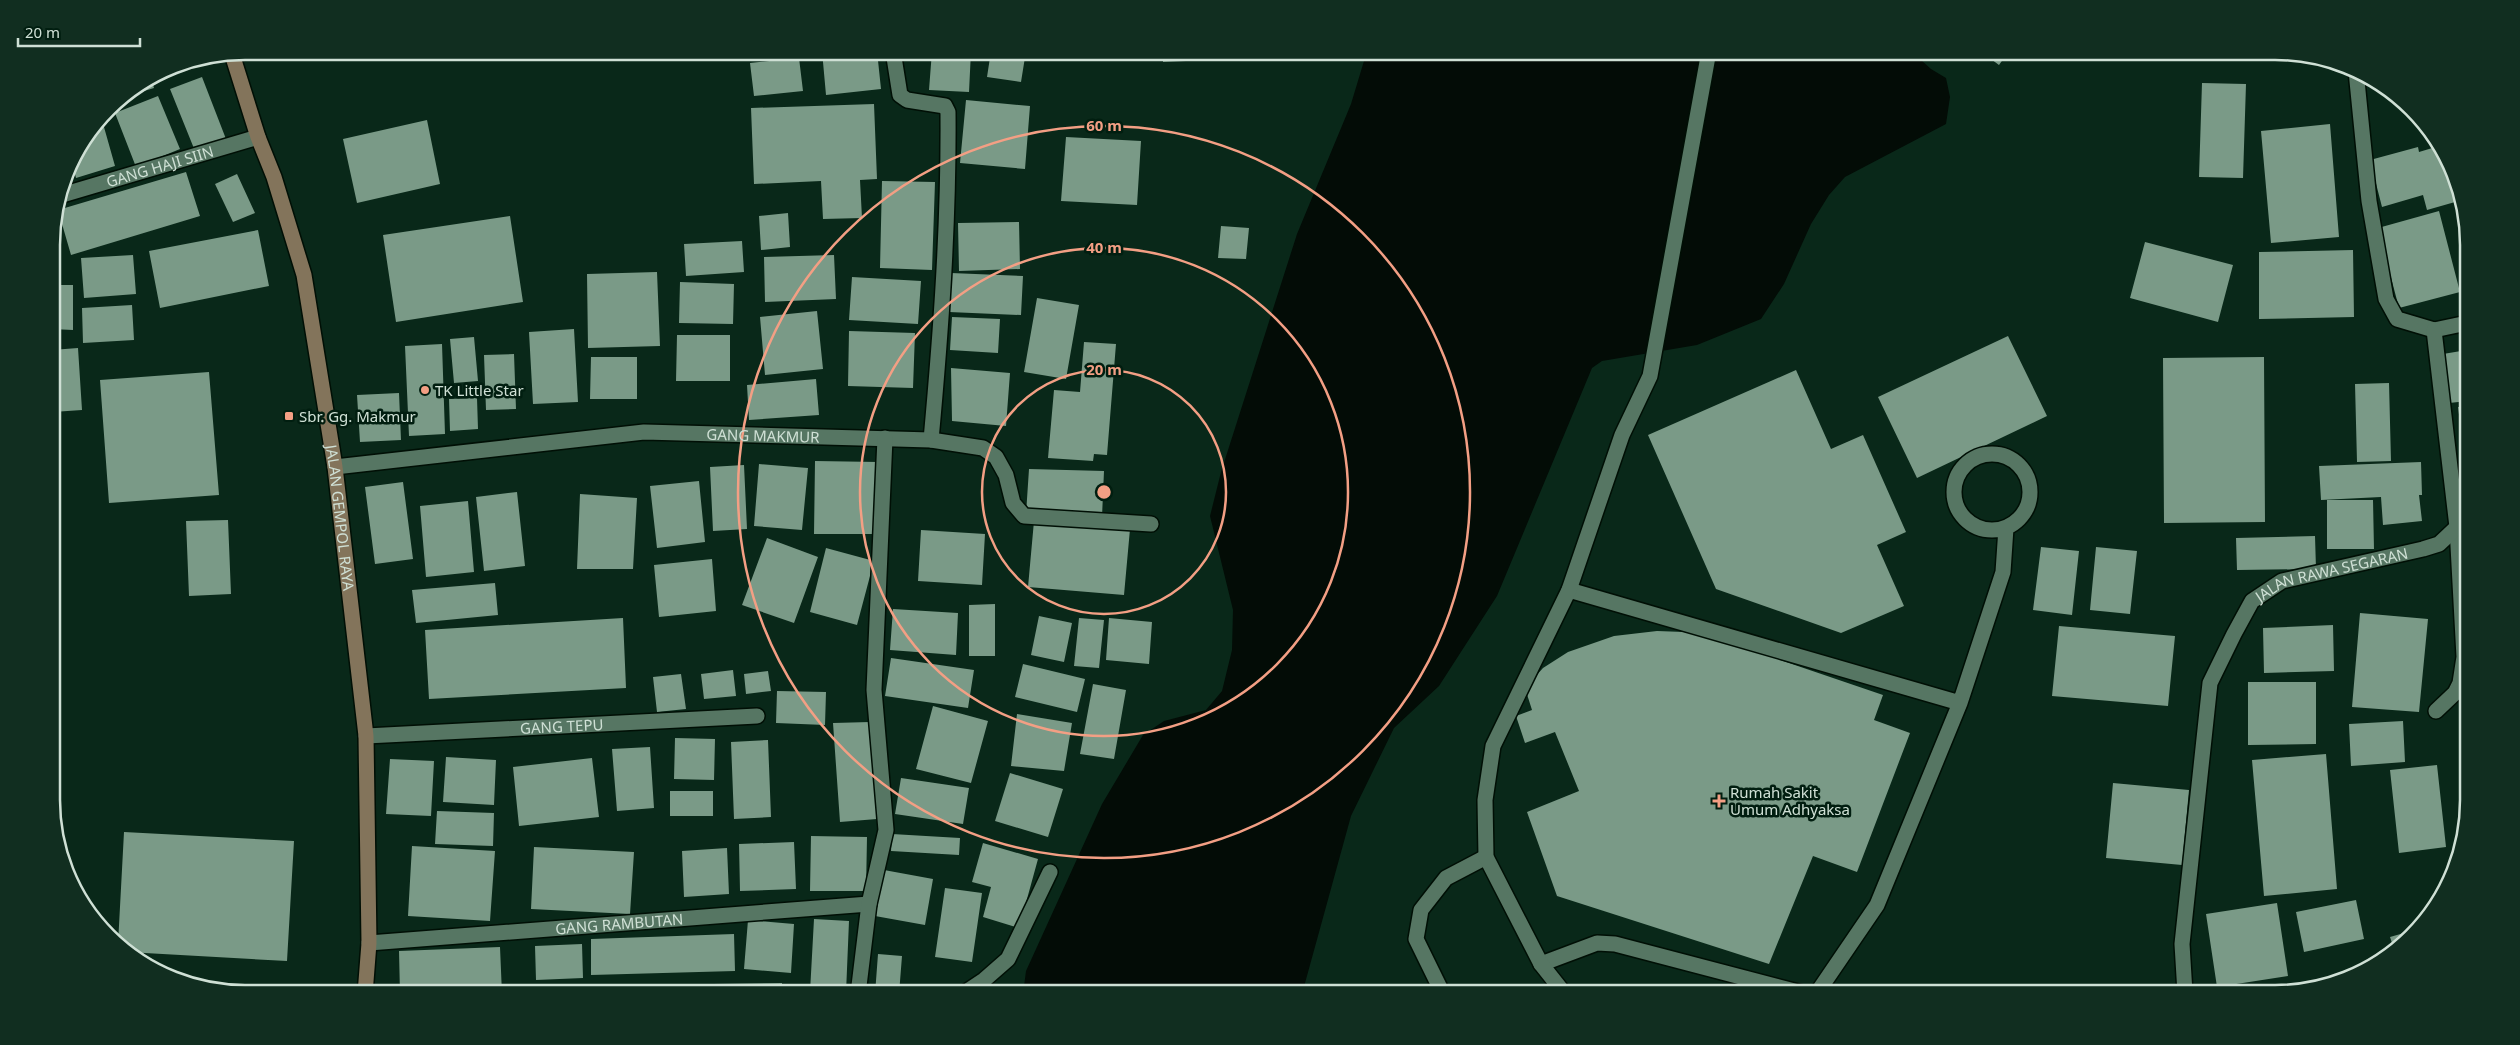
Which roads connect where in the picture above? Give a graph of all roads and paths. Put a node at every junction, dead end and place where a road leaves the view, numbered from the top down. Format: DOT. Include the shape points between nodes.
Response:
graph roads {
  1 [pos="234,60"];
  2 [pos="894,60"];
  3 [pos="1707,60"];
  4 [pos="2357,79"];
  5 [pos="258,137"];
  6 [pos="67,193"];
  7 [pos="2460,324"];
  8 [pos="2434,330"];
  9 [pos="884,438"];
  10 [pos="931,440"];
  11 [pos="335,467"];
  12 [pos="1151,524"];
  13 [pos="2457,527"];
  14 [pos="2006,528"];
  15 [pos="2460,583"];
  16 [pos="1569,590"];
  17 [pos="2460,683"];
  18 [pos="1960,704"];
  19 [pos="2436,711"];
  20 [pos="757,716"];
  21 [pos="366,736"];
  22 [pos="1486,857"];
  23 [pos="1050,872"];
  24 [pos="869,904"];
  25 [pos="369,943"];
  26 [pos="1541,964"];
  27 [pos="366,985"];
  28 [pos="859,985"];
  29 [pos="976,985"];
  30 [pos="1439,985"];
  31 [pos="1557,985"];
  32 [pos="1768,985"];
  33 [pos="1824,985"];
  34 [pos="2185,985"];
  1 -- 5 [label="main road, JALAN GEMPOL RAYA"];
  2 -- 10 [label="street" via="900,95 907,100 945,106 948,112 945,261"];
  3 -- 16 [label="street" via="1650,376 1622,436"];
  4 -- 8 [label="street" via="2368,201 2386,299 2397,319"];
  5 -- 6 [label="street, GANG HAJI SIIN"];
  5 -- 11 [label="main road, JALAN GEMPOL RAYA" via="274,177 304,275"];
  7 -- 8 [label="street"];
  8 -- 13 [label="street"];
  9 -- 10 [label="street, GANG MAKMUR"];
  9 -- 11 [label="street, GANG MAKMUR" via="644,432"];
  9 -- 24 [label="street" via="874,690 886,830"];
  10 -- 12 [label="street, GANG MAKMUR" via="983,448 996,457 1006,475 1013,502 1024,516"];
  11 -- 21 [label="main road, JALAN GEMPOL RAYA"];
  13 -- 15 [label="street"];
  13 -- 34 [label="street, JALAN RAWA SEGARAN" via="2439,544 2423,550 2282,581 2252,601 2210,683 2182,944"];
  14 -- 14 [label="street" via="1986,530 1968,522 1956,506 1953,486 1961,468 1978,456 1998,454 2016,462 2028,478 2031,498 2023,516"];
  14 -- 18 [label="street" via="2002,572"];
  16 -- 18 [label="street"];
  16 -- 22 [label="street" via="1493,746 1485,800"];
  17 -- 19 [label="street" via="2455,693"];
  18 -- 33 [label="street" via="1877,904"];
  20 -- 21 [label="street, GANG TEPU"];
  21 -- 25 [label="main road, JALAN GEMPOL RAYA"];
  22 -- 26 [label="street"];
  22 -- 30 [label="street" via="1446,878 1421,910 1416,939"];
  23 -- 29 [label="street" via="1008,959"];
  24 -- 25 [label="street, GANG RAMBUTAN"];
  24 -- 28 [label="street"];
  25 -- 27 [label="main road, JALAN GEMPOL RAYA"];
  26 -- 31 [label="street"];
  26 -- 32 [label="street" via="1597,943 1615,944"];
}
